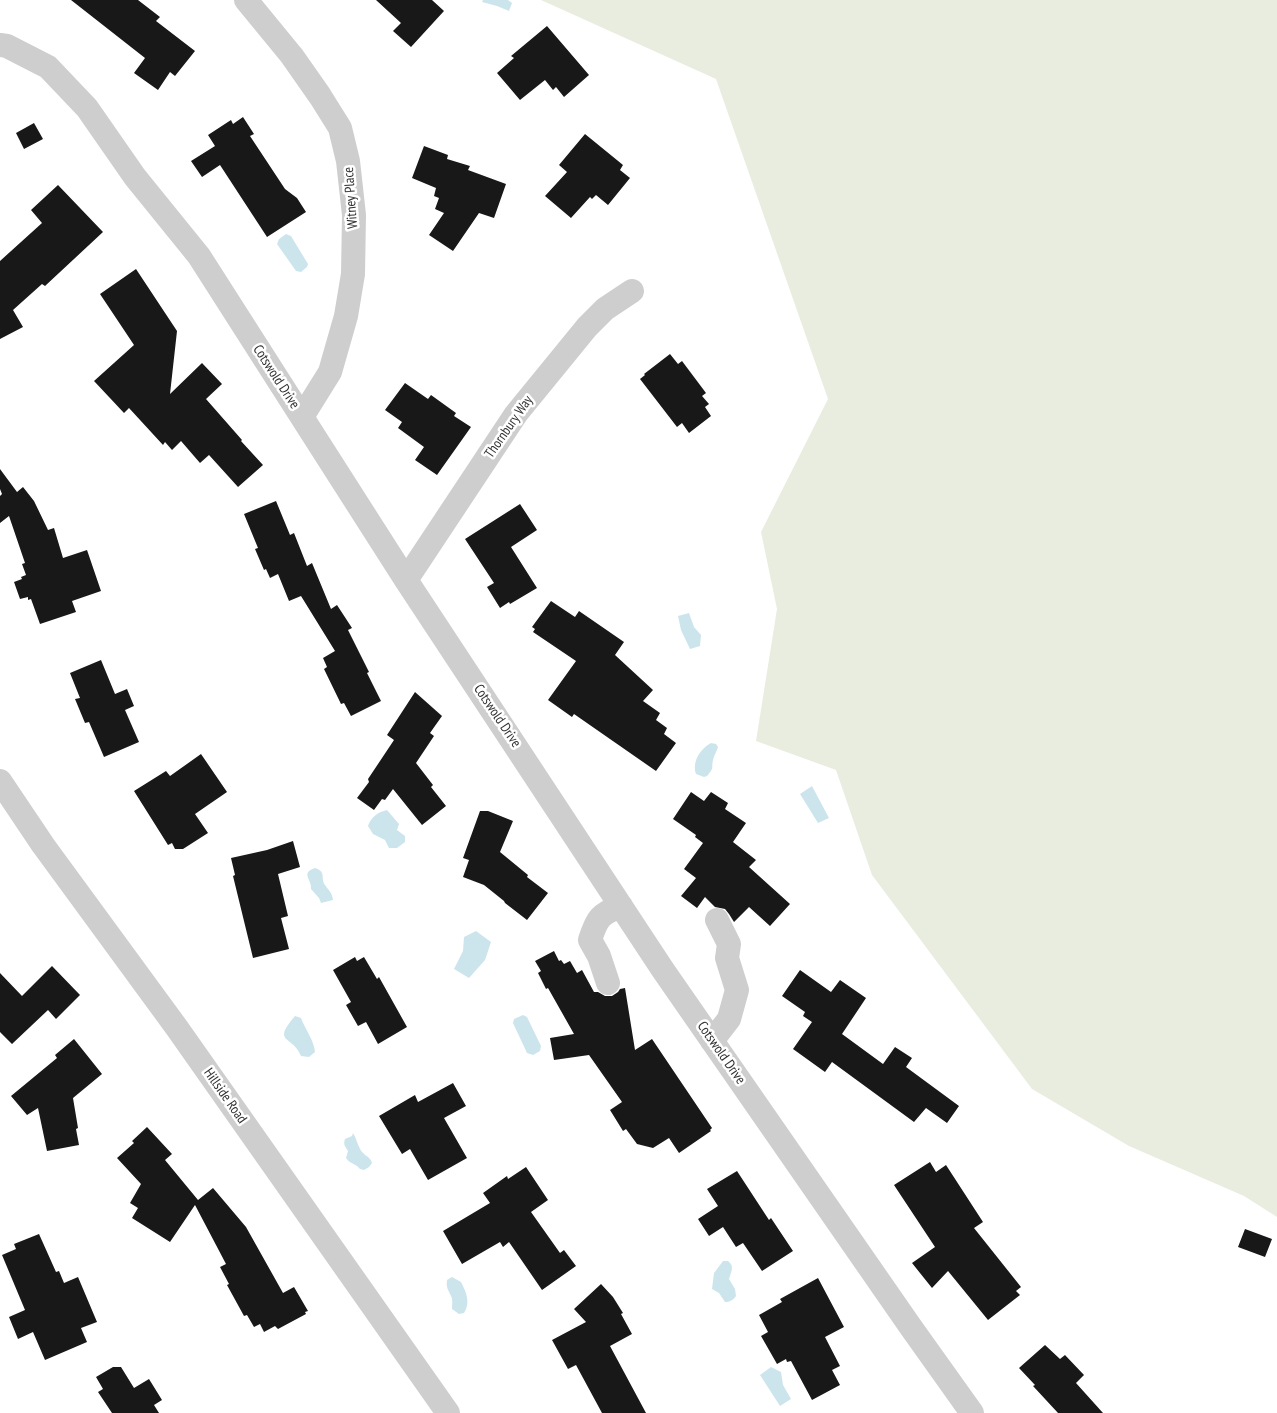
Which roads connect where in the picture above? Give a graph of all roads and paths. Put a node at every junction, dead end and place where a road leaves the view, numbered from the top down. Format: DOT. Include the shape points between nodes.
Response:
graph roads {
  1 [pos="246,0"];
  2 [pos="0,45"];
  3 [pos="632,291"];
  4 [pos="302,418"];
  5 [pos="406,580"];
  6 [pos="0,781"];
  7 [pos="621,906"];
  8 [pos="717,920"];
  9 [pos="608,983"];
  10 [pos="712,1041"];
  11 [pos="448,1413"];
  12 [pos="972,1413"];
  1 -- 4 [label="street, Witney Place" via="320,96 340,128 348,161 354,216 353,274 346,316 330,372"];
  2 -- 4 [label="street, Cotswold Drive" via="48,67 87,108 135,177 198,256"];
  3 -- 5 [label="street, Thornbury Way" via="605,309 587,327 516,414"];
  4 -- 5 [label="street, Cotswold Drive"];
  5 -- 7 [label="street, Cotswold Drive"];
  6 -- 11 [label="street, Hillside Road"];
  7 -- 9 [label="street" via="605,912 594,925 590,940"];
  7 -- 10 [label="street, Cotswold Drive"];
  8 -- 10 [label="street" via="729,944 727,958 737,990 729,1019"];
  10 -- 12 [label="street, Cotswold Drive"];
}
